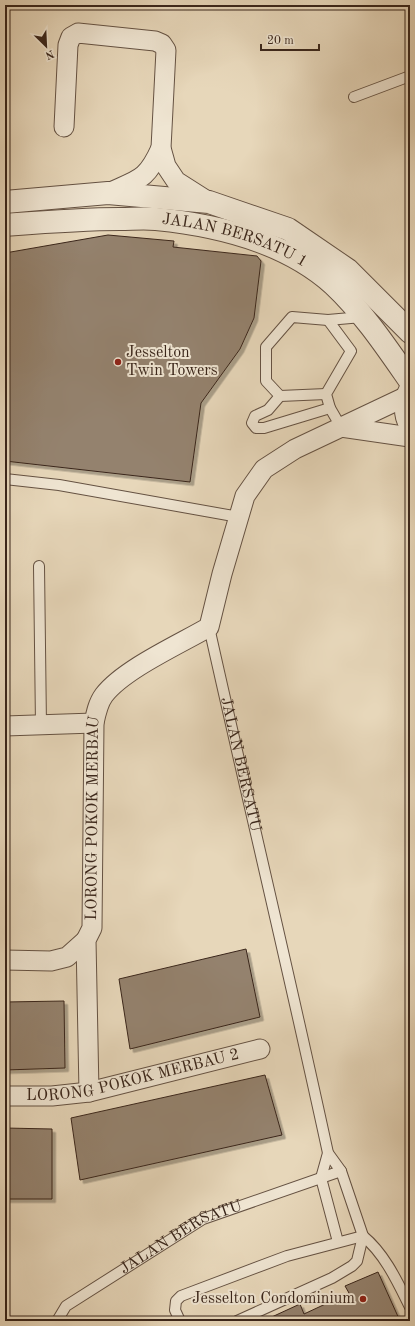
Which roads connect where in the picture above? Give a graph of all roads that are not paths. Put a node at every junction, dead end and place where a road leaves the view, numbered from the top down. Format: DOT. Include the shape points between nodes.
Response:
graph roads {
  1 [pos="410,76"];
  2 [pos="354,98"];
  3 [pos="64,127"];
  4 [pos="161,148"];
  5 [pos="108,193"];
  6 [pos="5,202"];
  7 [pos="209,202"];
  8 [pos="5,225"];
  9 [pos="362,317"];
  10 [pos="328,320"];
  11 [pos="410,332"];
  12 [pos="409,389"];
  13 [pos="326,394"];
  14 [pos="280,396"];
  15 [pos="330,408"];
  16 [pos="410,424"];
  17 [pos="341,427"];
  18 [pos="410,437"];
  19 [pos="5,479"];
  20 [pos="239,517"];
  21 [pos="39,566"];
  22 [pos="209,627"];
  23 [pos="94,723"];
  24 [pos="5,726"];
  25 [pos="41,726"];
  26 [pos="86,940"];
  27 [pos="5,960"];
  28 [pos="260,1049"];
  29 [pos="89,1092"];
  30 [pos="5,1096"];
  31 [pos="328,1153"];
  32 [pos="341,1171"];
  33 [pos="321,1178"];
  34 [pos="363,1236"];
  35 [pos="338,1242"];
  36 [pos="410,1307"];
  37 [pos="57,1321"];
  38 [pos="180,1321"];
  39 [pos="238,1321"];
  1 -- 2 [label="lane"];
  3 -- 4 [label="street" via="68,45 71,37 78,33 155,42 162,44 166,50"];
  4 -- 5 [label="street" via="152,167 143,178"];
  4 -- 7 [label="street" via="166,166 176,181"];
  5 -- 6 [label="street, JALAN BERSATU 1"];
  5 -- 7 [label="street, JALAN BERSATU 1"];
  7 -- 11 [label="street, JALAN BERSATU 1" via="288,229 348,270"];
  8 -- 9 [label="street, JALAN BERSATU 1" via="73,219 155,219 218,229 297,259 332,284"];
  9 -- 10 [label="lane"];
  9 -- 12 [label="street, JALAN BERSATU 1"];
  10 -- 13 [label="lane" via="351,351"];
  10 -- 14 [label="lane" via="292,317 266,347 266,381"];
  12 -- 16 [label="street" via="405,408"];
  12 -- 17 [label="street, JALAN BERSATU"];
  13 -- 14 [label="lane"];
  13 -- 15 [label="lane"];
  14 -- 15 [label="lane" via="268,410 255,416 252,423 256,428 264,428"];
  15 -- 17 [label="lane"];
  17 -- 18 [label="street"];
  17 -- 20 [label="street, JALAN BERSATU" via="295,449 264,469 245,496"];
  19 -- 20 [label="lane"];
  20 -- 22 [label="street, JALAN BERSATU"];
  21 -- 25 [label="lane"];
  22 -- 23 [label="street, LORONG POKOK MERBAU" via="124,676 104,695 96,708"];
  22 -- 31 [label="lane, JALAN BERSATU"];
  23 -- 25 [label="street"];
  23 -- 26 [label="street, LORONG POKOK MERBAU" via="92,928"];
  24 -- 25 [label="street"];
  26 -- 27 [label="street" via="67,957 51,960"];
  26 -- 29 [label="street, LORONG POKOK MERBAU"];
  28 -- 29 [label="street, LORONG POKOK MERBAU 2"];
  29 -- 30 [label="street, LORONG POKOK MERBAU 2" via="52,1096"];
  31 -- 32 [label="lane, JALAN BERSATU"];
  31 -- 33 [label="lane, JALAN BERSATU"];
  32 -- 33 [label="lane, JALAN BERSATU"];
  32 -- 34 [label="lane"];
  33 -- 35 [label="lane"];
  33 -- 37 [label="lane, JALAN BERSATU" via="203,1219 66,1306"];
  34 -- 35 [label="lane"];
  34 -- 36 [label="lane" via="372,1243 383,1259"];
  34 -- 39 [label="lane" via="357,1261 352,1266 332,1278"];
  35 -- 38 [label="lane" via="288,1256 181,1296 176,1301 175,1310"];
}
